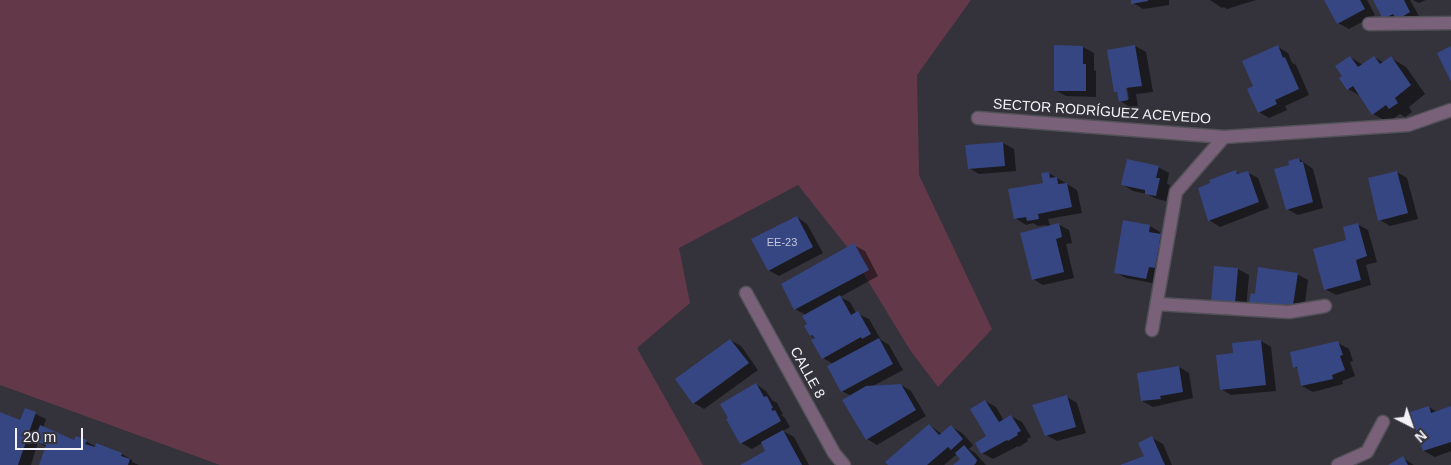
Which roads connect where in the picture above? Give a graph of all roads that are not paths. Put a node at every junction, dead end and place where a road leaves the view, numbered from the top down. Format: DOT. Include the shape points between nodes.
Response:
graph roads {
  1 [pos="1451,23"];
  2 [pos="1369,24"];
  3 [pos="1451,110"];
  4 [pos="978,118"];
  5 [pos="1224,137"];
  6 [pos="746,293"];
  7 [pos="1157,304"];
  8 [pos="1325,306"];
  9 [pos="1152,330"];
  10 [pos="1383,422"];
  11 [pos="844,465"];
  12 [pos="1338,465"];
  1 -- 2 [label="street"];
  3 -- 5 [label="street, SECTOR RODRÍGUEZ ACEVEDO" via="1408,125"];
  4 -- 5 [label="street, SECTOR RODRÍGUEZ ACEVEDO"];
  5 -- 7 [label="street, SECTOR RODRÍGUEZ ACEVEDO" via="1176,192"];
  6 -- 11 [label="street, CALLE 8" via="834,453"];
  7 -- 8 [label="street" via="1289,312"];
  7 -- 9 [label="street, SECTOR RODRÍGUEZ ACEVEDO"];
  10 -- 12 [label="street" via="1367,452"];
}
